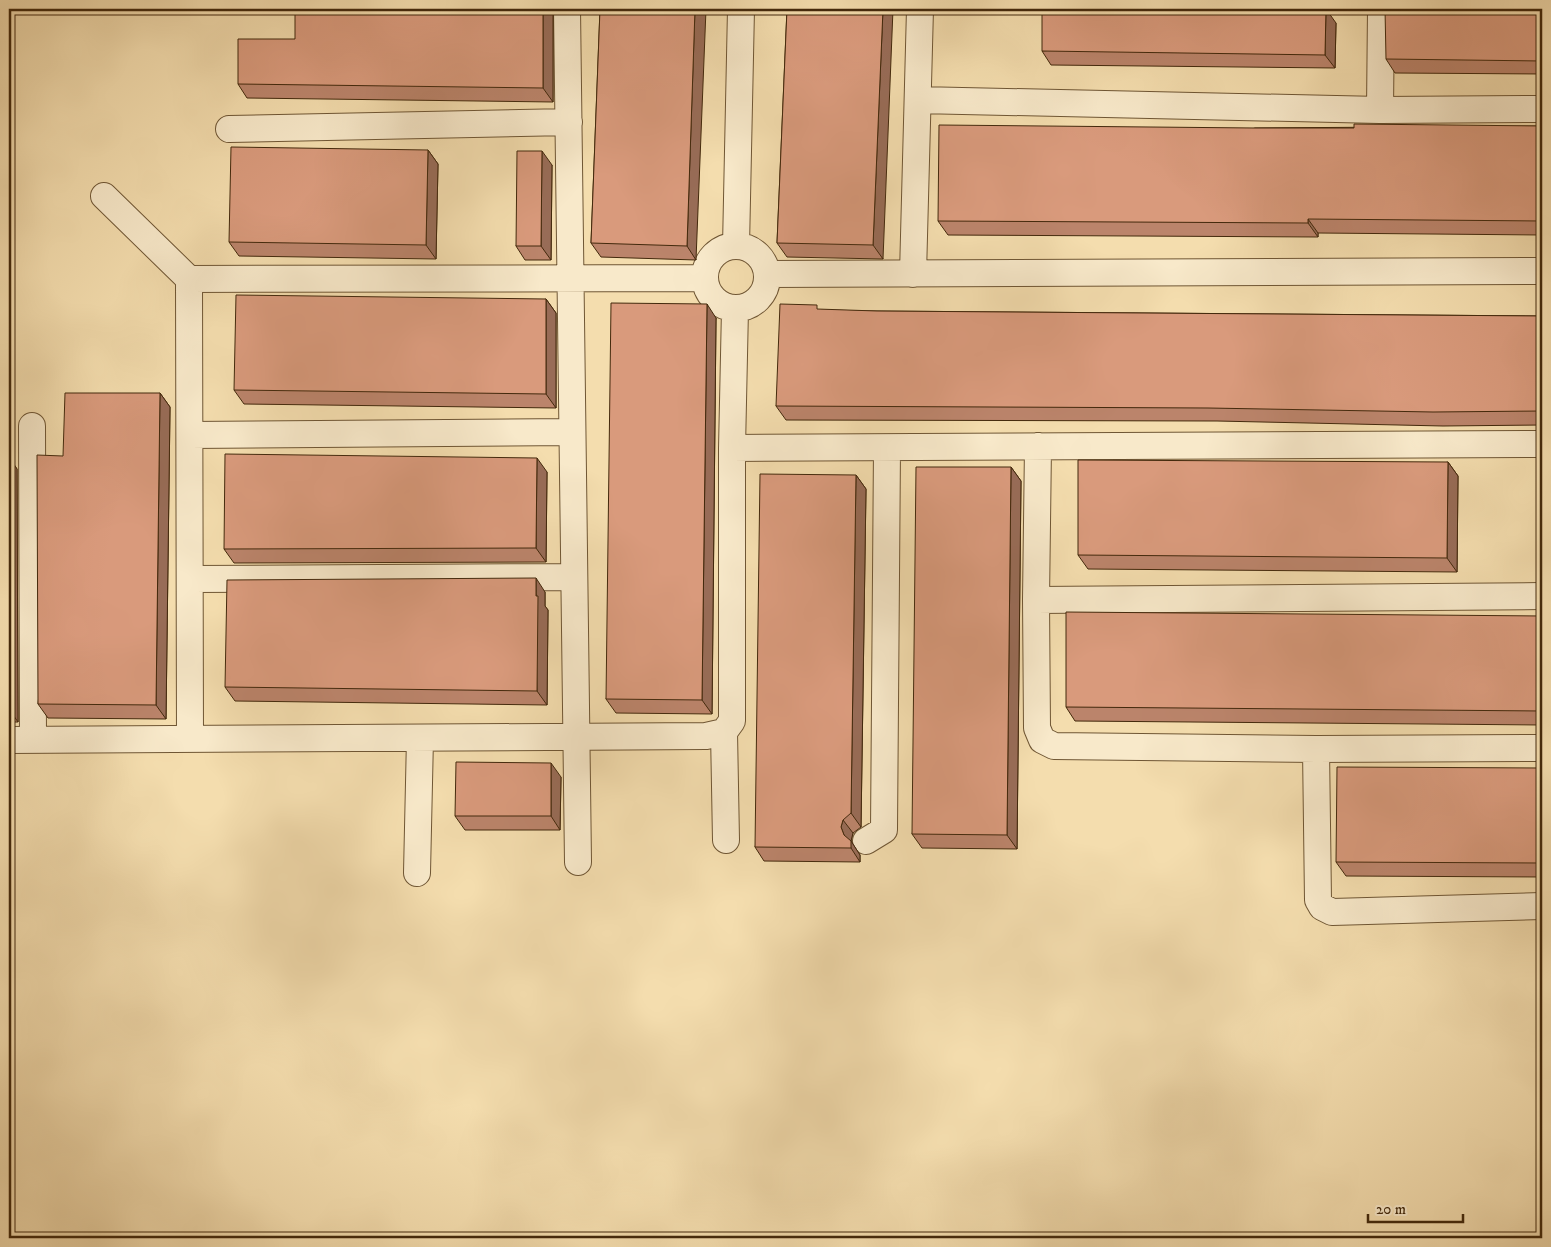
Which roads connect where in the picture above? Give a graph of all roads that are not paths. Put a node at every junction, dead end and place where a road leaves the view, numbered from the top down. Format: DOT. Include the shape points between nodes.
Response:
graph roads {
  1 [pos="567,9"];
  2 [pos="741,9"];
  3 [pos="920,9"];
  4 [pos="1381,9"];
  5 [pos="918,100"];
  6 [pos="1542,109"];
  7 [pos="1380,110"];
  8 [pos="569,122"];
  9 [pos="229,129"];
  10 [pos="104,196"];
  11 [pos="736,246"];
  12 [pos="1542,271"];
  13 [pos="767,274"];
  14 [pos="913,274"];
  15 [pos="571,277"];
  16 [pos="704,278"];
  17 [pos="190,279"];
  18 [pos="736,309"];
  19 [pos="32,426"];
  20 [pos="572,432"];
  21 [pos="190,435"];
  22 [pos="1542,444"];
  23 [pos="1038,446"];
  24 [pos="732,448"];
  25 [pos="887,448"];
  26 [pos="574,577"];
  27 [pos="190,579"];
  28 [pos="1542,596"];
  29 [pos="1036,600"];
  30 [pos="724,732"];
  31 [pos="576,737"];
  32 [pos="420,738"];
  33 [pos="190,739"];
  34 [pos="21,740"];
  35 [pos="1542,748"];
  36 [pos="1316,749"];
  37 [pos="726,840"];
  38 [pos="866,841"];
  39 [pos="578,862"];
  40 [pos="417,873"];
  41 [pos="1542,906"];
  1 -- 8 [label="street"];
  2 -- 11 [label="street"];
  3 -- 5 [label="street"];
  4 -- 7 [label="street"];
  5 -- 7 [label="street"];
  5 -- 14 [label="street"];
  6 -- 7 [label="street"];
  8 -- 9 [label="street"];
  8 -- 15 [label="street"];
  10 -- 17 [label="street"];
  11 -- 13 [label="street" via="757,255"];
  11 -- 16 [label="street" via="714,256"];
  12 -- 14 [label="street"];
  13 -- 14 [label="street"];
  13 -- 18 [label="street" via="765,288 758,299"];
  15 -- 16 [label="street"];
  15 -- 17 [label="street"];
  15 -- 20 [label="street"];
  16 -- 18 [label="street" via="706,289 714,299"];
  17 -- 21 [label="street"];
  18 -- 24 [label="street"];
  19 -- 34 [label="street"];
  20 -- 21 [label="street"];
  20 -- 26 [label="street"];
  21 -- 27 [label="street"];
  22 -- 23 [label="street"];
  23 -- 25 [label="street"];
  23 -- 29 [label="street"];
  24 -- 25 [label="street"];
  24 -- 30 [label="street" via="732,721"];
  25 -- 38 [label="street" via="884,830"];
  26 -- 27 [label="street"];
  26 -- 31 [label="street"];
  27 -- 33 [label="street"];
  28 -- 29 [label="street"];
  29 -- 36 [label="street" via="1037,728 1042,740 1054,746"];
  30 -- 31 [label="street" via="706,736"];
  30 -- 37 [label="street"];
  31 -- 32 [label="street"];
  31 -- 39 [label="street"];
  32 -- 33 [label="street"];
  32 -- 40 [label="street"];
  33 -- 34 [label="street"];
  35 -- 36 [label="street"];
  36 -- 41 [label="street" via="1318,900 1322,907 1332,912"];
}
